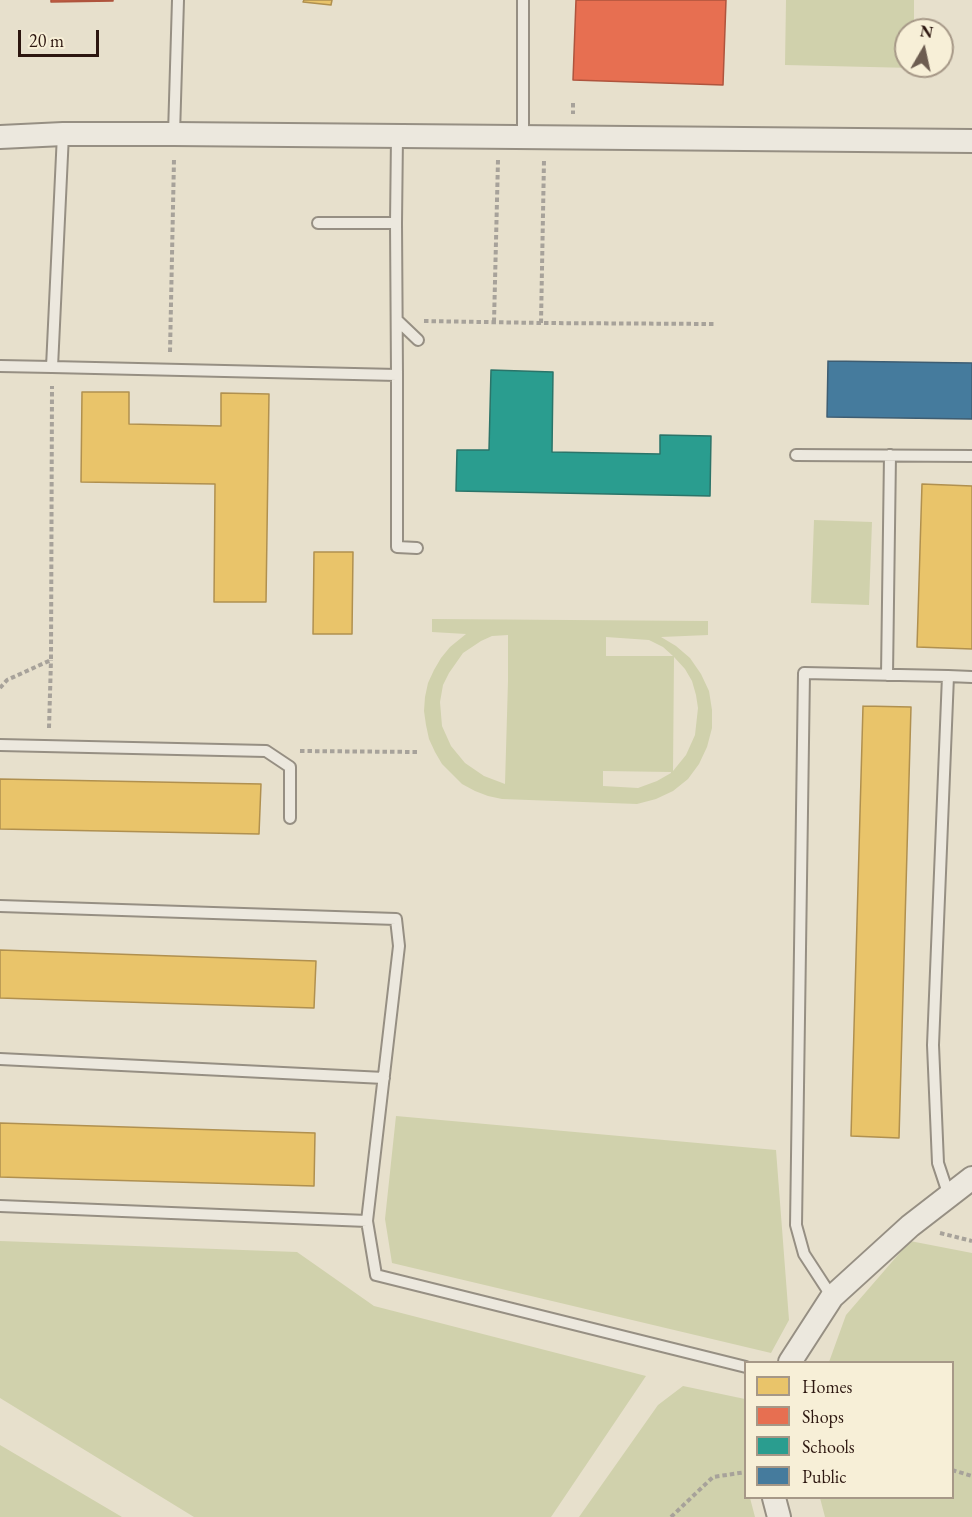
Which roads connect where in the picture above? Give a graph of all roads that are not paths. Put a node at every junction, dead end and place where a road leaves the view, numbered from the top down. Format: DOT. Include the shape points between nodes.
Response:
graph roads {
  1 [pos="178,0"];
  2 [pos="523,0"];
  3 [pos="63,134"];
  4 [pos="174,134"];
  5 [pos="397,136"];
  6 [pos="0,137"];
  7 [pos="523,137"];
  8 [pos="972,141"];
  9 [pos="318,224"];
  10 [pos="396,224"];
  11 [pos="397,320"];
  12 [pos="418,340"];
  13 [pos="0,366"];
  14 [pos="52,367"];
  15 [pos="398,375"];
  16 [pos="796,455"];
  17 [pos="890,455"];
  18 [pos="972,456"];
  19 [pos="417,548"];
  20 [pos="888,675"];
  21 [pos="948,676"];
  22 [pos="972,677"];
  23 [pos="0,746"];
  24 [pos="290,818"];
  25 [pos="0,906"];
  26 [pos="0,1059"];
  27 [pos="384,1078"];
  28 [pos="972,1178"];
  29 [pos="949,1196"];
  30 [pos="0,1206"];
  31 [pos="367,1221"];
  32 [pos="832,1297"];
  33 [pos="791,1361"];
  34 [pos="744,1367"];
  35 [pos="774,1499"];
  36 [pos="779,1517"];
  1 -- 4 [label="lane"];
  2 -- 7 [label="lane"];
  3 -- 4 [label="street"];
  3 -- 6 [label="street"];
  3 -- 14 [label="lane"];
  4 -- 5 [label="street"];
  5 -- 7 [label="street"];
  5 -- 10 [label="lane"];
  7 -- 8 [label="street"];
  9 -- 10 [label="lane"];
  10 -- 11 [label="lane"];
  11 -- 12 [label="lane"];
  11 -- 15 [label="lane"];
  13 -- 14 [label="lane"];
  14 -- 15 [label="lane"];
  15 -- 19 [label="lane" via="397,547"];
  16 -- 17 [label="lane"];
  17 -- 18 [label="lane"];
  17 -- 20 [label="lane"];
  20 -- 21 [label="lane"];
  20 -- 32 [label="lane" via="804,673 796,1226 804,1254"];
  21 -- 22 [label="lane"];
  21 -- 29 [label="lane" via="933,1046 938,1164"];
  23 -- 24 [label="lane" via="266,751 290,767"];
  25 -- 27 [label="lane" via="396,919 399,946"];
  26 -- 27 [label="lane"];
  27 -- 31 [label="lane"];
  28 -- 29 [label="street"];
  29 -- 32 [label="street"];
  30 -- 31 [label="lane"];
  31 -- 34 [label="lane" via="376,1275"];
  32 -- 33 [label="street"];
  35 -- 36 [label="street"];
}
